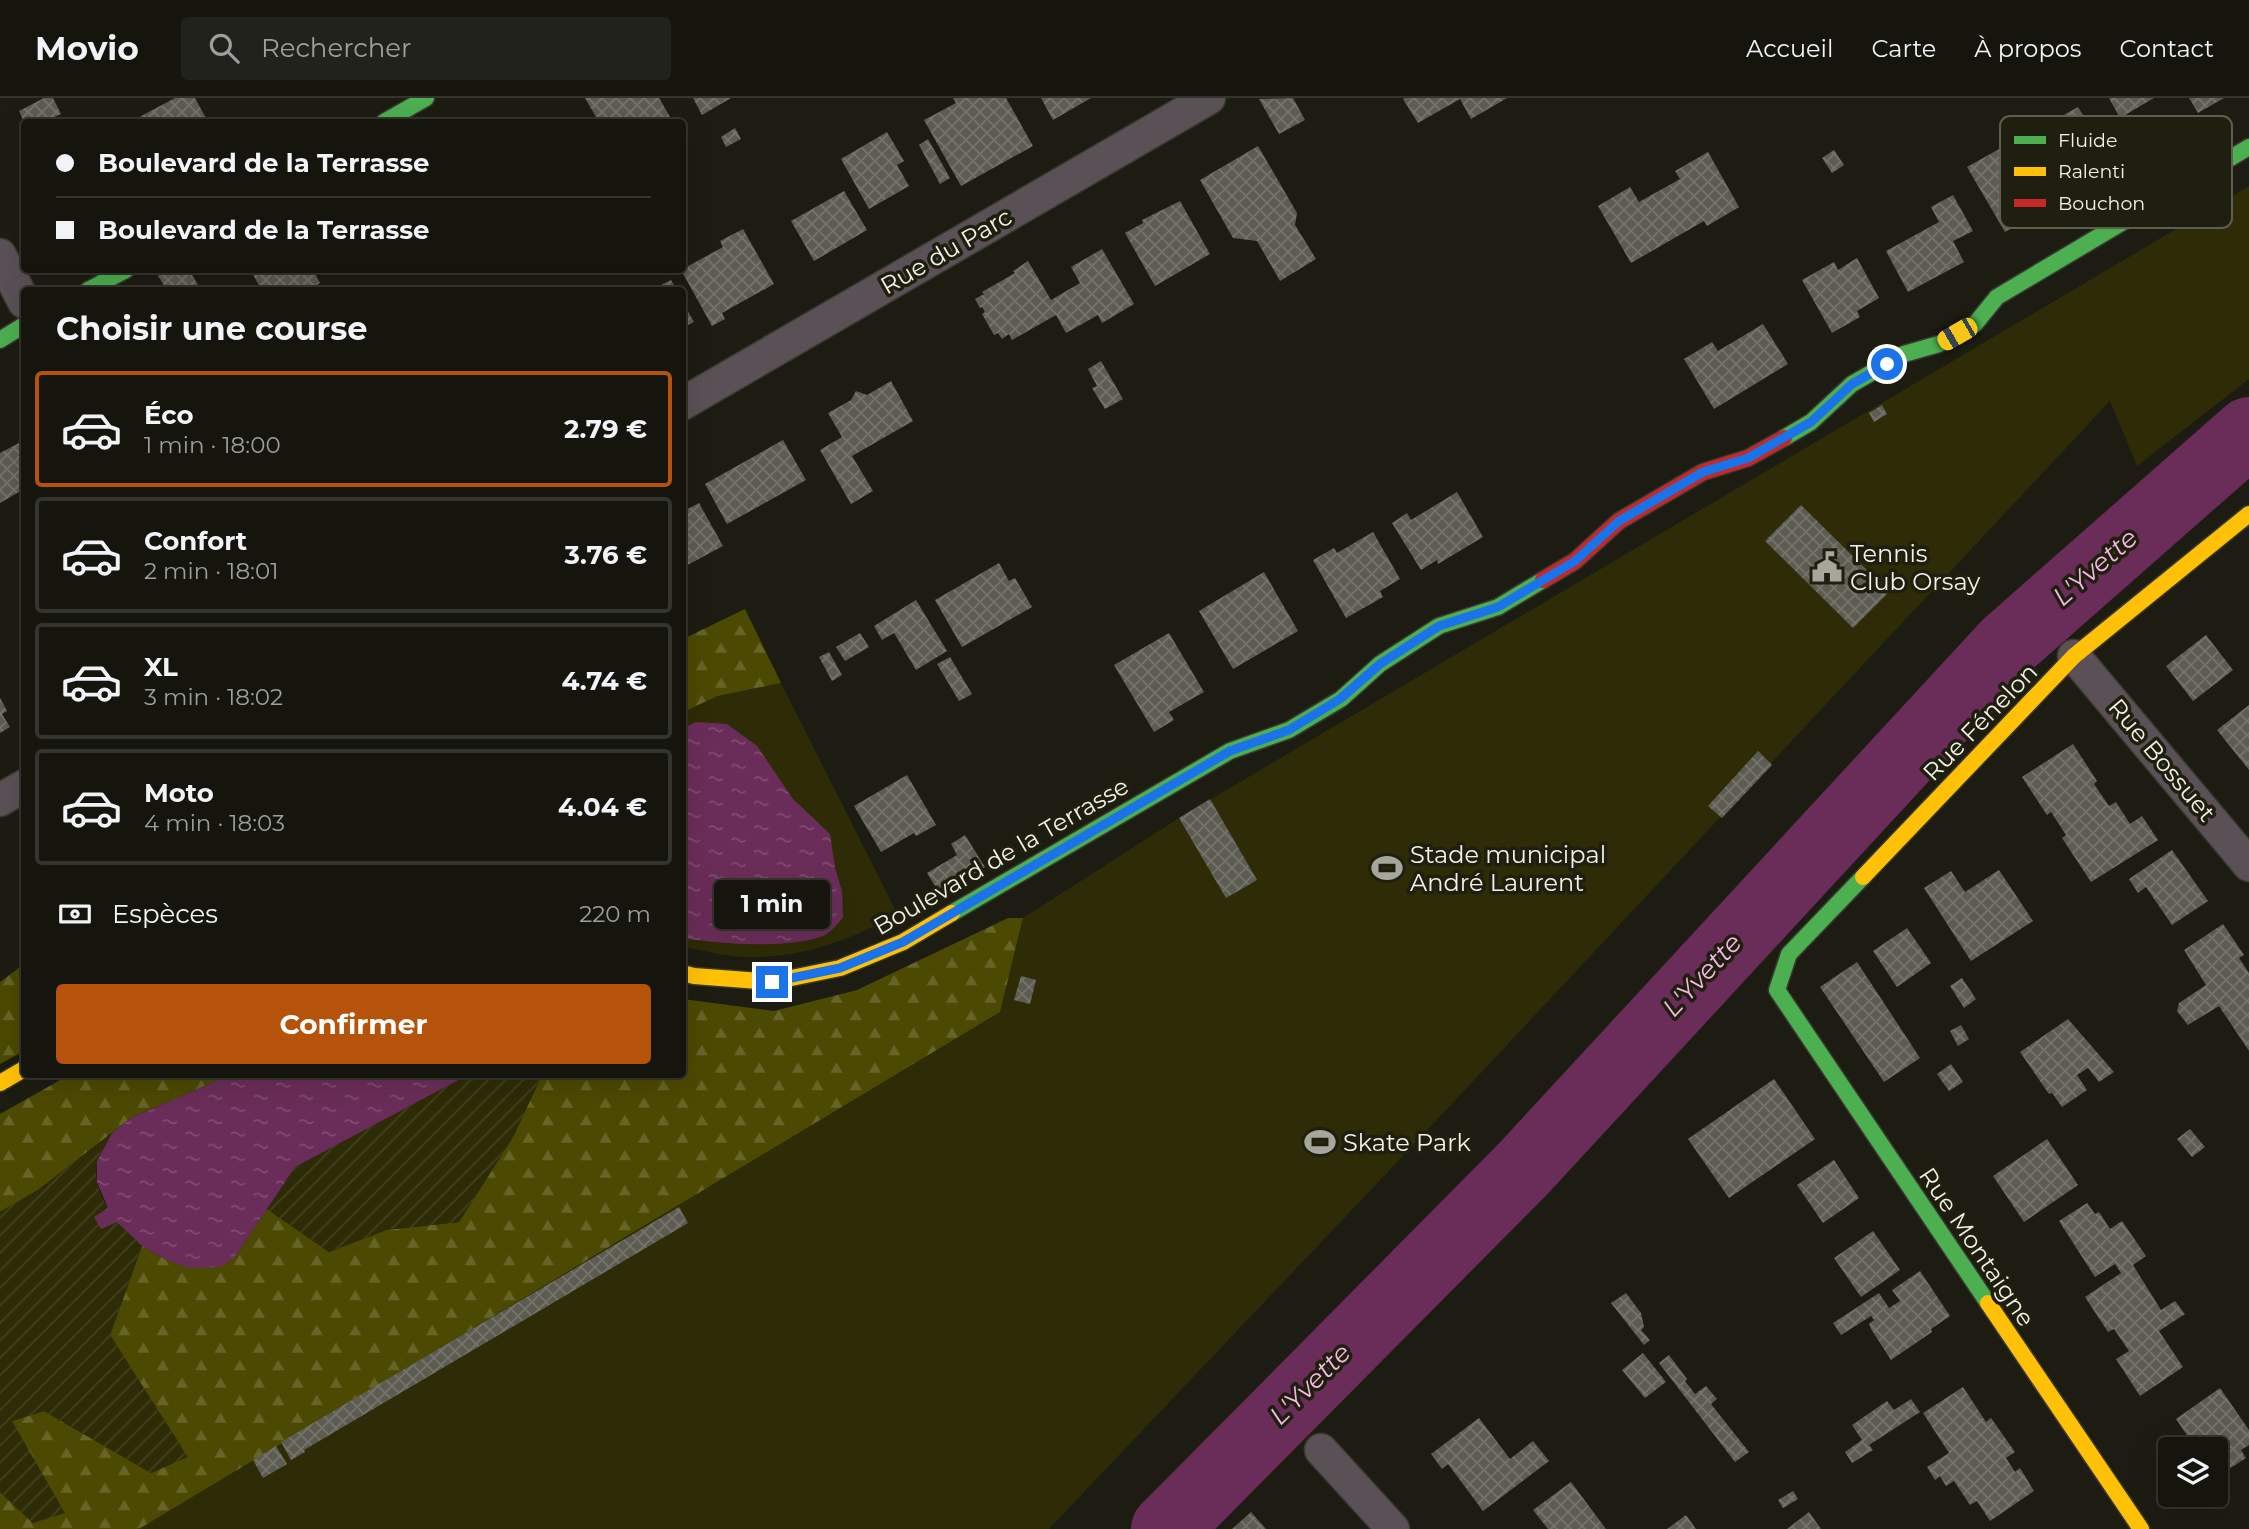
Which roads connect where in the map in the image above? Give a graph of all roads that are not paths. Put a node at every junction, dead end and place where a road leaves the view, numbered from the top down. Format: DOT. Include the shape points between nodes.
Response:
graph roads {
  1 [pos="426,98"];
  2 [pos="1209,98"];
  3 [pos="389,119"];
  4 [pos="2249,147"];
  5 [pos="2232,157"];
  6 [pos="2113,228"];
  7 [pos="0,255"];
  8 [pos="120,273"];
  9 [pos="94,287"];
  10 [pos="21,296"];
  11 [pos="21,328"];
  12 [pos="0,340"];
  13 [pos="686,402"];
  14 [pos="2249,514"];
  15 [pos="2074,656"];
  16 [pos="21,788"];
  17 [pos="0,800"];
  18 [pos="2249,865"];
  19 [pos="686,974"];
  20 [pos="1777,990"];
  21 [pos="21,1071"];
  22 [pos="0,1083"];
  23 [pos="1321,1450"];
  24 [pos="1393,1529"];
  25 [pos="2141,1529"];
  1 -- 3 [label="street"];
  2 -- 13 [label="street, Rue du Parc"];
  4 -- 5 [label="street, Boulevard de la Terrasse"];
  6 -- 19 [label="street, Boulevard de la Terrasse" via="1997,297 1975,324 1939,345 1904,354 1852,384 1811,422 1748,458 1703,472 1619,521 1575,561 1498,607 1439,626 1380,664 1340,699 1289,730 1230,751 903,942 840,968 772,982"];
  7 -- 10 [label="street"];
  8 -- 9 [label="street"];
  11 -- 12 [label="street"];
  14 -- 15 [label="street, Rue Fénelon"];
  15 -- 18 [label="street, Rue Bossuet"];
  15 -- 20 [label="street, Rue Fénelon" via="1789,954"];
  16 -- 17 [label="street"];
  20 -- 25 [label="street, Rue Montaigne"];
  21 -- 22 [label="street"];
  23 -- 24 [label="street"];
}
